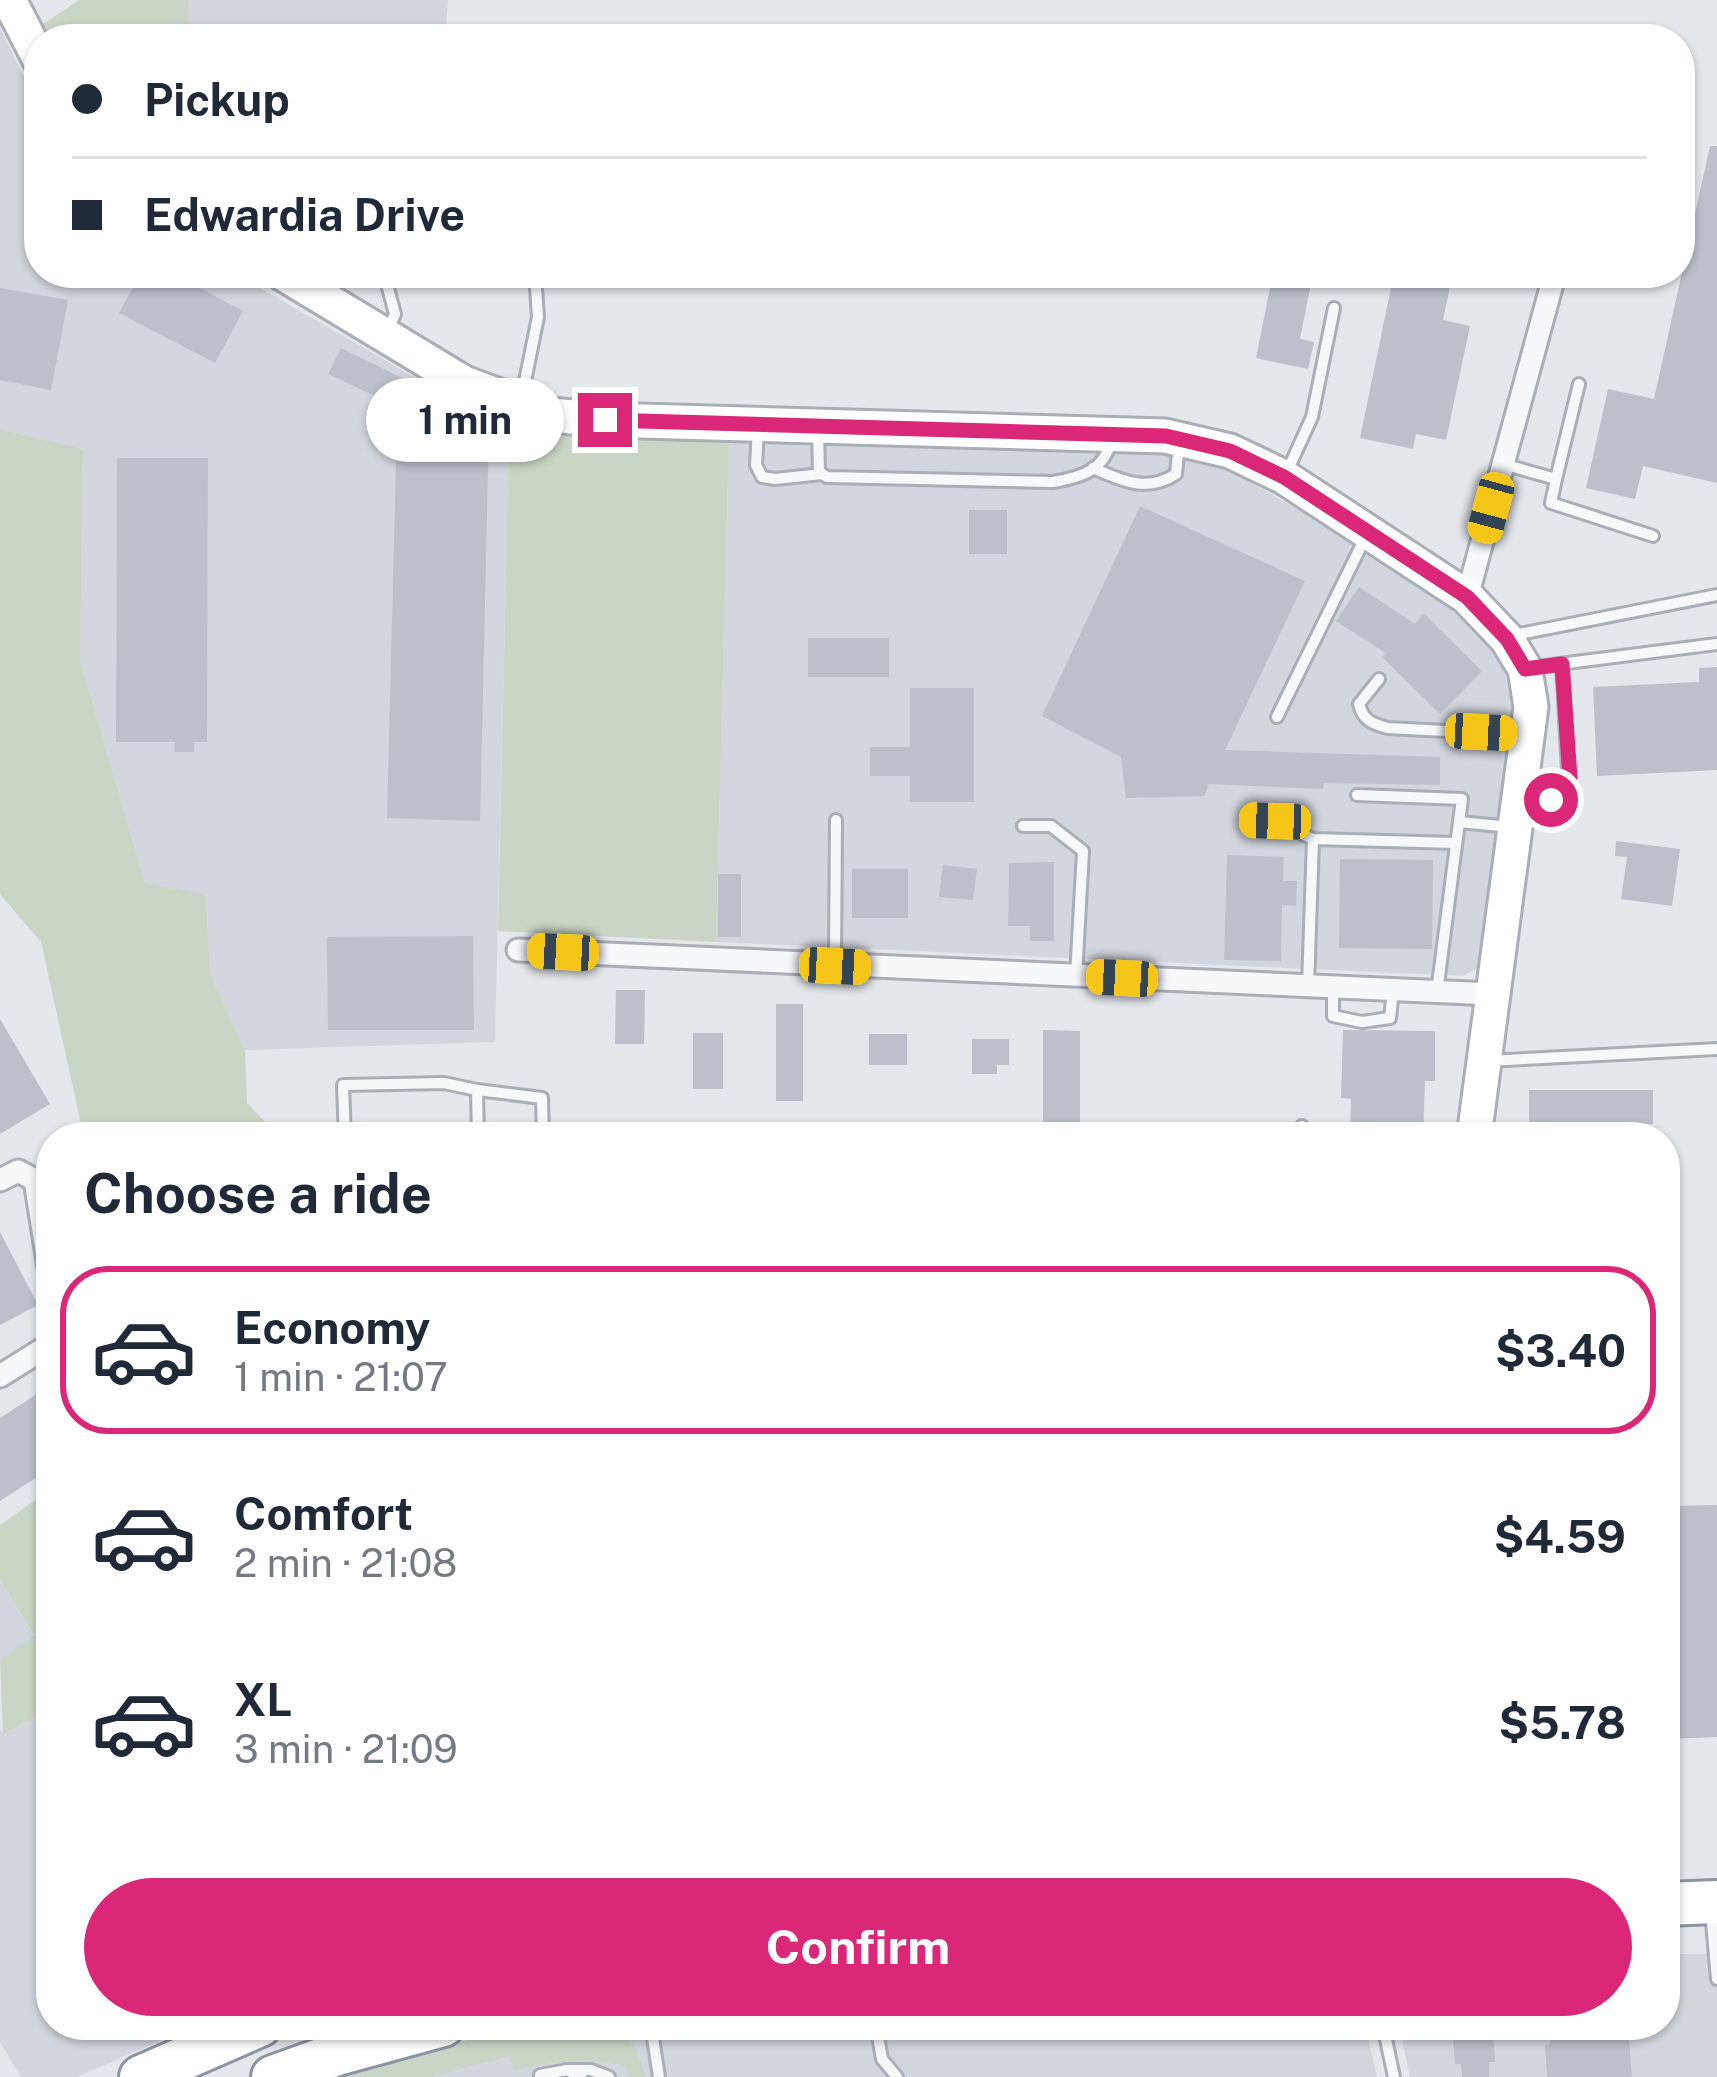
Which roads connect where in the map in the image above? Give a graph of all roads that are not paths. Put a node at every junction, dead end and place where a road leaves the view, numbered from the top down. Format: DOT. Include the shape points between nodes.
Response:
graph roads {
  1 [pos="9,0"];
  2 [pos="24,29"];
  3 [pos="306,288"];
  4 [pos="389,288"];
  5 [pos="537,288"];
  6 [pos="1551,288"];
  7 [pos="1334,308"];
  8 [pos="384,338"];
  9 [pos="1579,384"];
  10 [pos="520,406"];
  11 [pos="758,424"];
  12 [pos="818,426"];
  13 [pos="1113,435"];
  14 [pos="1179,439"];
  15 [pos="1503,464"];
  16 [pos="1093,468"];
  17 [pos="822,474"];
  18 [pos="1284,477"];
  19 [pos="1556,479"];
  20 [pos="1368,532"];
  21 [pos="1653,536"];
  22 [pos="1717,595"];
  23 [pos="1467,597"];
  24 [pos="1504,636"];
  25 [pos="1717,644"];
  26 [pos="1562,664"];
  27 [pos="1525,669"];
  28 [pos="1379,679"];
  29 [pos="1277,717"];
  30 [pos="1527,735"];
  31 [pos="1358,795"];
  32 [pos="1516,815"];
  33 [pos="836,820"];
  34 [pos="1247,820"];
  35 [pos="1459,822"];
  36 [pos="1023,826"];
  37 [pos="1313,839"];
  38 [pos="1456,843"];
  39 [pos="518,950"];
  40 [pos="835,966"];
  41 [pos="1076,976"];
  42 [pos="1308,986"];
  43 [pos="1334,987"];
  44 [pos="1393,990"];
  45 [pos="1437,992"];
  46 [pos="1492,994"];
  47 [pos="1717,1049"];
  48 [pos="1483,1061"];
  49 [pos="477,1090"];
  50 [pos="345,1122"];
  51 [pos="478,1122"];
  52 [pos="543,1122"];
  53 [pos="1476,1122"];
  54 [pos="0,1180"];
  55 [pos="36,1186"];
  56 [pos="36,1353"];
  57 [pos="0,1376"];
  58 [pos="1714,1902"];
  59 [pos="1680,1903"];
  60 [pos="1717,1979"];
  61 [pos="226,2040"];
  62 [pos="388,2040"];
  63 [pos="653,2040"];
  64 [pos="879,2040"];
  65 [pos="1386,2040"];
  66 [pos="567,2070"];
  67 [pos="542,2076"];
  68 [pos="141,2077"];
  69 [pos="273,2077"];
  70 [pos="581,2077"];
  71 [pos="609,2077"];
  72 [pos="659,2077"];
  73 [pos="897,2077"];
  74 [pos="1394,2077"];
  1 -- 2 [label="main road"];
  3 -- 8 [label="main road"];
  4 -- 8 [label="lane" via="395,314"];
  5 -- 10 [label="lane"];
  6 -- 15 [label="street"];
  7 -- 18 [label="lane" via="1312,417"];
  8 -- 10 [label="main road"];
  9 -- 19 [label="lane"];
  10 -- 11 [label="main road" via="605,420"];
  11 -- 12 [label="main road"];
  11 -- 17 [label="lane" via="762,476"];
  12 -- 13 [label="main road"];
  12 -- 17 [label="lane"];
  13 -- 14 [label="main road"];
  13 -- 16 [label="lane" via="1108,457"];
  14 -- 16 [label="lane" via="1176,474 1159,485 1131,484"];
  14 -- 18 [label="main road" via="1230,451"];
  15 -- 19 [label="lane"];
  15 -- 23 [label="street"];
  16 -- 17 [label="lane" via="1041,483"];
  18 -- 20 [label="main road"];
  19 -- 21 [label="lane" via="1551,503"];
  20 -- 23 [label="main road"];
  20 -- 29 [label="lane"];
  22 -- 24 [label="lane"];
  23 -- 24 [label="main road"];
  24 -- 27 [label="main road"];
  25 -- 26 [label="lane"];
  26 -- 27 [label="lane"];
  26 -- 32 [label="lane" via="1569,788"];
  27 -- 30 [label="main road"];
  28 -- 30 [label="lane" via="1359,704 1371,723"];
  30 -- 32 [label="main road"];
  31 -- 35 [label="lane" via="1462,799"];
  32 -- 35 [label="lane"];
  32 -- 46 [label="main road"];
  33 -- 40 [label="lane"];
  34 -- 37 [label="lane" via="1275,821"];
  35 -- 38 [label="lane"];
  36 -- 41 [label="lane" via="1051,826 1083,851"];
  37 -- 38 [label="lane"];
  37 -- 42 [label="lane"];
  38 -- 45 [label="lane"];
  39 -- 40 [label="street"];
  40 -- 41 [label="street"];
  41 -- 42 [label="street"];
  42 -- 43 [label="street"];
  43 -- 44 [label="street"];
  43 -- 44 [label="lane" via="1333,1016 1362,1022 1390,1018"];
  44 -- 45 [label="street"];
  45 -- 46 [label="street"];
  46 -- 48 [label="main road"];
  47 -- 48 [label="lane"];
  48 -- 53 [label="main road"];
  49 -- 50 [label="lane" via="344,1085"];
  49 -- 51 [label="lane"];
  49 -- 52 [label="lane" via="542,1098"];
  54 -- 55 [label="street" via="18,1171"];
  56 -- 57 [label="street"];
  58 -- 59 [label="highway"];
  58 -- 60 [label="lane"];
  61 -- 68 [label="highway"];
  62 -- 69 [label="highway"];
  63 -- 72 [label="lane"];
  64 -- 73 [label="lane"];
  65 -- 74 [label="lane"];
  66 -- 67 [label="lane"];
  66 -- 70 [label="lane"];
  66 -- 71 [label="lane"];
}
